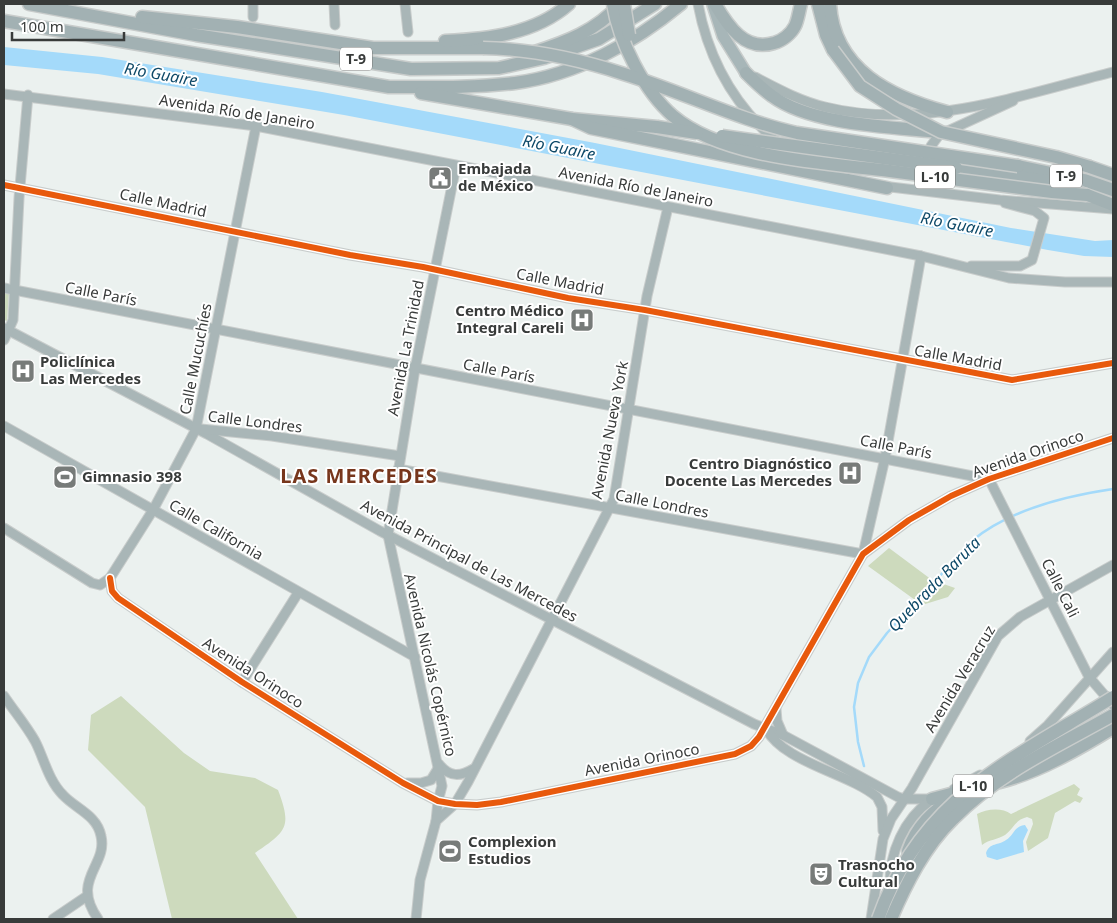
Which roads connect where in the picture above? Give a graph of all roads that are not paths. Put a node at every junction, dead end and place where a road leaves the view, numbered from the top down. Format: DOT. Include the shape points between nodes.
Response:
graph roads {
  1 [pos="29,4"];
  2 [pos="253,4"];
  3 [pos="334,4"];
  4 [pos="405,4"];
  5 [pos="569,4"];
  6 [pos="614,4"];
  7 [pos="620,4"];
  8 [pos="624,4"];
  9 [pos="655,4"];
  10 [pos="681,4"];
  11 [pos="698,4"];
  12 [pos="714,4"];
  13 [pos="801,4"];
  14 [pos="818,4"];
  15 [pos="830,4"];
  16 [pos="46,6"];
  17 [pos="253,17"];
  18 [pos="4,21"];
  19 [pos="335,25"];
  20 [pos="408,32"];
  21 [pos="482,43"];
  22 [pos="376,62"];
  23 [pos="1113,72"];
  24 [pos="746,73"];
  25 [pos="389,87"];
  26 [pos="1034,92"];
  27 [pos="4,94"];
  28 [pos="28,95"];
  29 [pos="947,112"];
  30 [pos="673,116"];
  31 [pos="572,119"];
  32 [pos="256,126"];
  33 [pos="941,132"];
  34 [pos="456,166"];
  35 [pos="1113,174"];
  36 [pos="4,185"];
  37 [pos="20,188"];
  38 [pos="887,188"];
  39 [pos="1113,190"];
  40 [pos="1087,194"];
  41 [pos="984,198"];
  42 [pos="1000,200"];
  43 [pos="1113,205"];
  44 [pos="668,207"];
  45 [pos="1113,209"];
  46 [pos="236,232"];
  47 [pos="921,256"];
  48 [pos="967,266"];
  49 [pos="434,270"];
  50 [pos="1113,282"];
  51 [pos="4,288"];
  52 [pos="14,291"];
  53 [pos="645,310"];
  54 [pos="6,329"];
  55 [pos="215,329"];
  56 [pos="4,340"];
  57 [pos="901,361"];
  58 [pos="1113,363"];
  59 [pos="415,369"];
  60 [pos="630,409"];
  61 [pos="4,426"];
  62 [pos="196,428"];
  63 [pos="1113,438"];
  64 [pos="400,456"];
  65 [pos="885,458"];
  66 [pos="398,469"];
  67 [pos="989,479"];
  68 [pos="610,507"];
  69 [pos="153,510"];
  70 [pos="4,528"];
  71 [pos="388,535"];
  72 [pos="863,554"];
  73 [pos="1113,565"];
  74 [pos="110,578"];
  75 [pos="298,592"];
  76 [pos="1051,600"];
  77 [pos="552,619"];
  78 [pos="1113,652"];
  79 [pos="415,657"];
  80 [pos="1089,678"];
  81 [pos="242,682"];
  82 [pos="4,696"];
  83 [pos="1113,697"];
  84 [pos="1113,705"];
  85 [pos="776,709"];
  86 [pos="1113,714"];
  87 [pos="765,727"];
  88 [pos="1113,728"];
  89 [pos="783,735"];
  90 [pos="439,764"];
  91 [pos="473,769"];
  92 [pos="403,782"];
  93 [pos="982,786"];
  94 [pos="904,799"];
  95 [pos="932,799"];
  96 [pos="438,801"];
  97 [pos="455,804"];
  98 [pos="436,821"];
  99 [pos="882,839"];
  100 [pos="87,896"];
  101 [pos="890,916"];
  102 [pos="53,919"];
  103 [pos="98,919"];
  104 [pos="416,919"];
  105 [pos="871,919"];
  106 [pos="878,919"];
  1 -- 16 [label="highway, T-9"];
  2 -- 17 [label="street"];
  3 -- 19 [label="street"];
  4 -- 20 [label="street"];
  5 -- 21 [label="highway" via="540,24"];
  6 -- 30 [label="highway, bridge" via="618,25 632,60"];
  7 -- 22 [label="highway" via="606,20 574,39 523,56 470,62"];
  8 -- 30 [label="highway, bridge" via="629,35"];
  9 -- 22 [label="highway, T-9" via="599,39 522,64 499,68 411,69"];
  10 -- 25 [label="highway, T-9" via="626,43 573,68 547,76 481,86"];
  11 -- 38 [label="street" via="708,44 720,72 744,110 793,154"];
  12 -- 13 [label="highway" via="738,36 760,45 778,42 787,36 796,24"];
  12 -- 24 [label="main road" via="723,36"];
  14 -- 33 [label="highway, bridge" via="833,50 860,86"];
  15 -- 29 [label="highway" via="841,44 864,73 880,87 905,99"];
  16 -- 21 [label="highway" via="237,28 360,47 396,49"];
  16 -- 22 [label="highway, T-9" via="196,35"];
  18 -- 25 [label="highway, T-9"];
  21 -- 39 [label="highway, T-9, bridge" via="539,52 624,74 797,134 1018,166 1084,180"];
  23 -- 26 [label="street"];
  24 -- 29 [label="street" via="804,100 851,112 878,115"];
  24 -- 33 [label="highway" via="773,97 795,108 849,122"];
  25 -- 31 [label="highway"];
  26 -- 29 [label="street"];
  26 -- 41 [label="street" via="939,135 931,146 928,165 936,183 943,188"];
  27 -- 28 [label="street, Avenida Río de Janeiro"];
  28 -- 32 [label="street, Avenida Río de Janeiro"];
  28 -- 37 [label="street"];
  30 -- 40 [label="highway, L-10, bridge" via="735,147 782,158"];
  31 -- 38 [label="highway" via="591,128"];
  31 -- 40 [label="highway, L-10, bridge" via="657,127 1054,182"];
  32 -- 34 [label="street, Avenida Río de Janeiro"];
  32 -- 46 [label="street, Calle Mucuchíes"];
  33 -- 35 [label="highway, bridge" via="1056,157"];
  34 -- 44 [label="street, Avenida Río de Janeiro"];
  34 -- 49 [label="street, Avenida La Trinidad"];
  36 -- 37 [label="street, Calle Madrid"];
  37 -- 46 [label="street, Calle Madrid"];
  37 -- 52 [label="street"];
  38 -- 41 [label="street"];
  40 -- 43 [label="highway, L-10"];
  41 -- 42 [label="street"];
  42 -- 45 [label="street"];
  42 -- 48 [label="street" via="1044,218 1032,260 1020,266"];
  44 -- 47 [label="street, Avenida Río de Janeiro"];
  44 -- 53 [label="street, Avenida Nueva York"];
  46 -- 49 [label="street, Calle Madrid"];
  46 -- 55 [label="street, Calle Mucuchíes"];
  47 -- 48 [label="street, Avenida Río de Janeiro"];
  47 -- 57 [label="street"];
  48 -- 50 [label="street, Avenida Río de Janeiro" via="1009,278"];
  49 -- 53 [label="street, Calle Madrid" via="568,298"];
  49 -- 59 [label="street, Avenida La Trinidad"];
  51 -- 52 [label="street, Calle París"];
  52 -- 54 [label="street" via="13,320"];
  52 -- 55 [label="street, Calle París"];
  53 -- 57 [label="street, Calle Madrid"];
  53 -- 60 [label="street, Avenida Nueva York"];
  54 -- 56 [label="street"];
  54 -- 62 [label="street, Avenida Principal de Las Mercedes"];
  55 -- 59 [label="street, Calle París"];
  55 -- 62 [label="street, Calle Mucuchíes"];
  57 -- 58 [label="street, Calle Madrid" via="1012,380"];
  57 -- 65 [label="street"];
  59 -- 60 [label="street, Calle París"];
  59 -- 64 [label="street, Avenida La Trinidad"];
  60 -- 65 [label="street, Calle París"];
  60 -- 68 [label="street, Avenida Nueva York"];
  61 -- 69 [label="street, Calle California"];
  62 -- 64 [label="street, Calle Londres"];
  62 -- 69 [label="street, Calle Mucuchíes"];
  62 -- 71 [label="street, Avenida Principal de Las Mercedes"];
  63 -- 67 [label="street, Avenida Orinoco"];
  64 -- 66 [label="street, Avenida La Trinidad"];
  65 -- 67 [label="street, Calle París"];
  65 -- 72 [label="street"];
  66 -- 68 [label="street, Calle Londres"];
  66 -- 71 [label="street, Avenida La Trinidad"];
  67 -- 72 [label="street, Avenida Orinoco" via="909,520"];
  67 -- 76 [label="street, Calle Cali"];
  68 -- 72 [label="street, Calle Londres"];
  68 -- 77 [label="street, Avenida Nueva York"];
  69 -- 74 [label="street, Calle Mucuchíes"];
  69 -- 75 [label="street, Calle California"];
  70 -- 74 [label="street" via="92,583 100,585"];
  71 -- 77 [label="street, Avenida Principal de Las Mercedes"];
  71 -- 79 [label="street, Avenida Nicolás Copérnico"];
  72 -- 85 [label="street, Avenida Orinoco"];
  73 -- 76 [label="street, Avenida Veracruz"];
  74 -- 81 [label="street, Avenida Orinoco" via="113,594 118,598"];
  75 -- 79 [label="street, Calle California"];
  75 -- 81 [label="street"];
  76 -- 80 [label="street, Calle Cali"];
  76 -- 94 [label="street, Avenida Veracruz" via="1020,617 998,636"];
  77 -- 87 [label="street, Avenida Principal de Las Mercedes"];
  77 -- 91 [label="street, Avenida Nueva York"];
  78 -- 80 [label="street, L-10"];
  79 -- 90 [label="street, Avenida Nicolás Copérnico"];
  80 -- 84 [label="street, Calle Cali"];
  80 -- 95 [label="street, L-10" via="1037,736 975,778"];
  81 -- 92 [label="street, Avenida Orinoco"];
  82 -- 100 [label="street" via="35,741 63,795 84,809 99,830 102,847"];
  83 -- 106 [label="highway, L-10, bridge" via="1010,758 951,805 925,831 906,858 888,891"];
  85 -- 87 [label="street, Avenida Orinoco"];
  85 -- 89 [label="street"];
  86 -- 101 [label="highway, L-10, bridge" via="1009,774 964,807 929,848"];
  87 -- 89 [label="street, Avenida Principal de Las Mercedes"];
  87 -- 97 [label="street, Avenida Orinoco" via="760,738 735,754 502,802"];
  87 -- 99 [label="street, Avenida Principal de Las Mercedes" via="770,738 792,752 878,796 882,807"];
  88 -- 93 [label="highway, L-10" via="1014,778"];
  89 -- 94 [label="street, Avenida Principal de Las Mercedes"];
  90 -- 91 [label="street" via="452,775 462,775"];
  90 -- 92 [label="street" via="431,780"];
  90 -- 96 [label="street, Avenida Nicolás Copérnico" via="442,786"];
  91 -- 97 [label="street, Avenida Nueva York"];
  92 -- 96 [label="street, Avenida Orinoco"];
  93 -- 95 [label="highway, L-10"];
  93 -- 101 [label="highway, L-10" via="945,803 917,832 900,874"];
  94 -- 95 [label="street, Avenida Principal de Las Mercedes / L-10"];
  94 -- 99 [label="street, Avenida Veracruz"];
  95 -- 101 [label="street, L-10" via="915,813 897,844 890,882"];
  96 -- 97 [label="street, Avenida Orinoco"];
  96 -- 98 [label="street"];
  97 -- 98 [label="street"];
  98 -- 104 [label="street" via="420,880"];
  99 -- 105 [label="street"];
  100 -- 102 [label="street"];
  100 -- 103 [label="street"];
}
